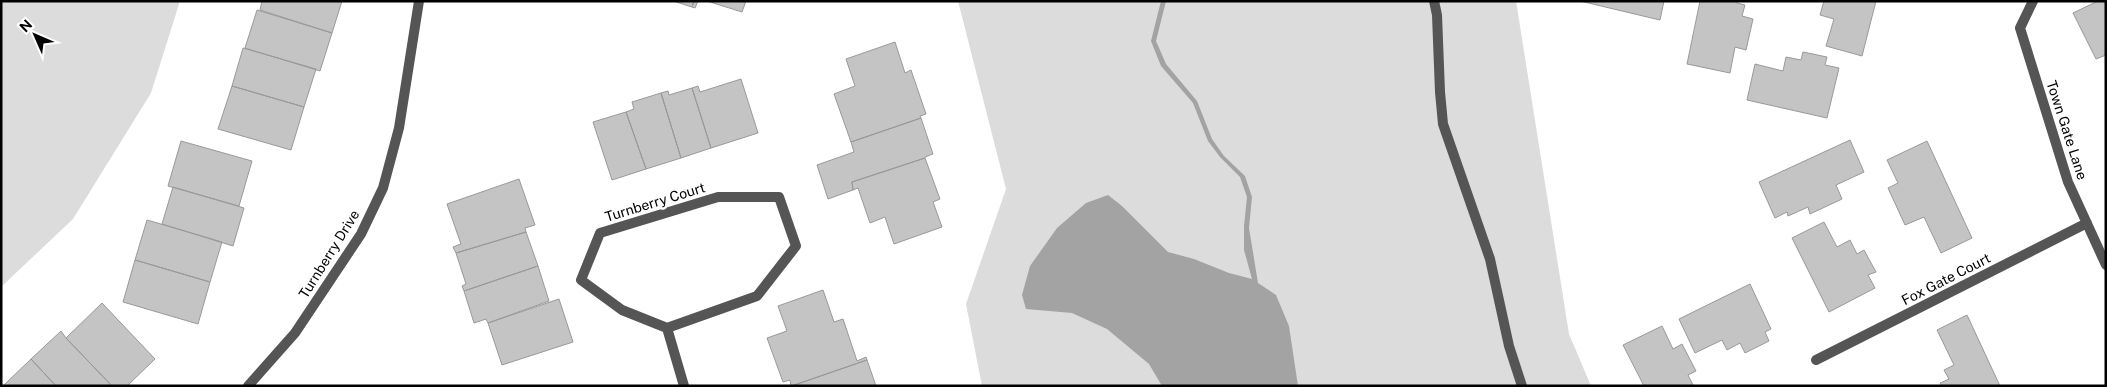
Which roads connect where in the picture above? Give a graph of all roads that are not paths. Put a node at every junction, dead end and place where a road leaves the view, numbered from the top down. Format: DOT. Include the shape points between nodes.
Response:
graph roads {
  1 [pos="419,1"];
  2 [pos="1434,1"];
  3 [pos="2033,1"];
  4 [pos="2087,223"];
  5 [pos="2106,265"];
  6 [pos="667,328"];
  7 [pos="1816,360"];
  8 [pos="248,386"];
  9 [pos="684,386"];
  10 [pos="1522,386"];
  1 -- 8 [label="street, Turnberry Drive" via="399,128 383,188 361,234 295,334"];
  2 -- 10 [label="street" via="1443,124 1490,259 1509,346"];
  3 -- 4 [label="street, Town Gate Lane" via="2020,28 2068,182"];
  4 -- 5 [label="street, Town Gate Lane"];
  4 -- 7 [label="street, Fox Gate Court"];
  6 -- 6 [label="street, Turnberry Court" via="757,296 796,246 779,197 718,197 600,233 581,280 622,310"];
  6 -- 9 [label="street"];
}
